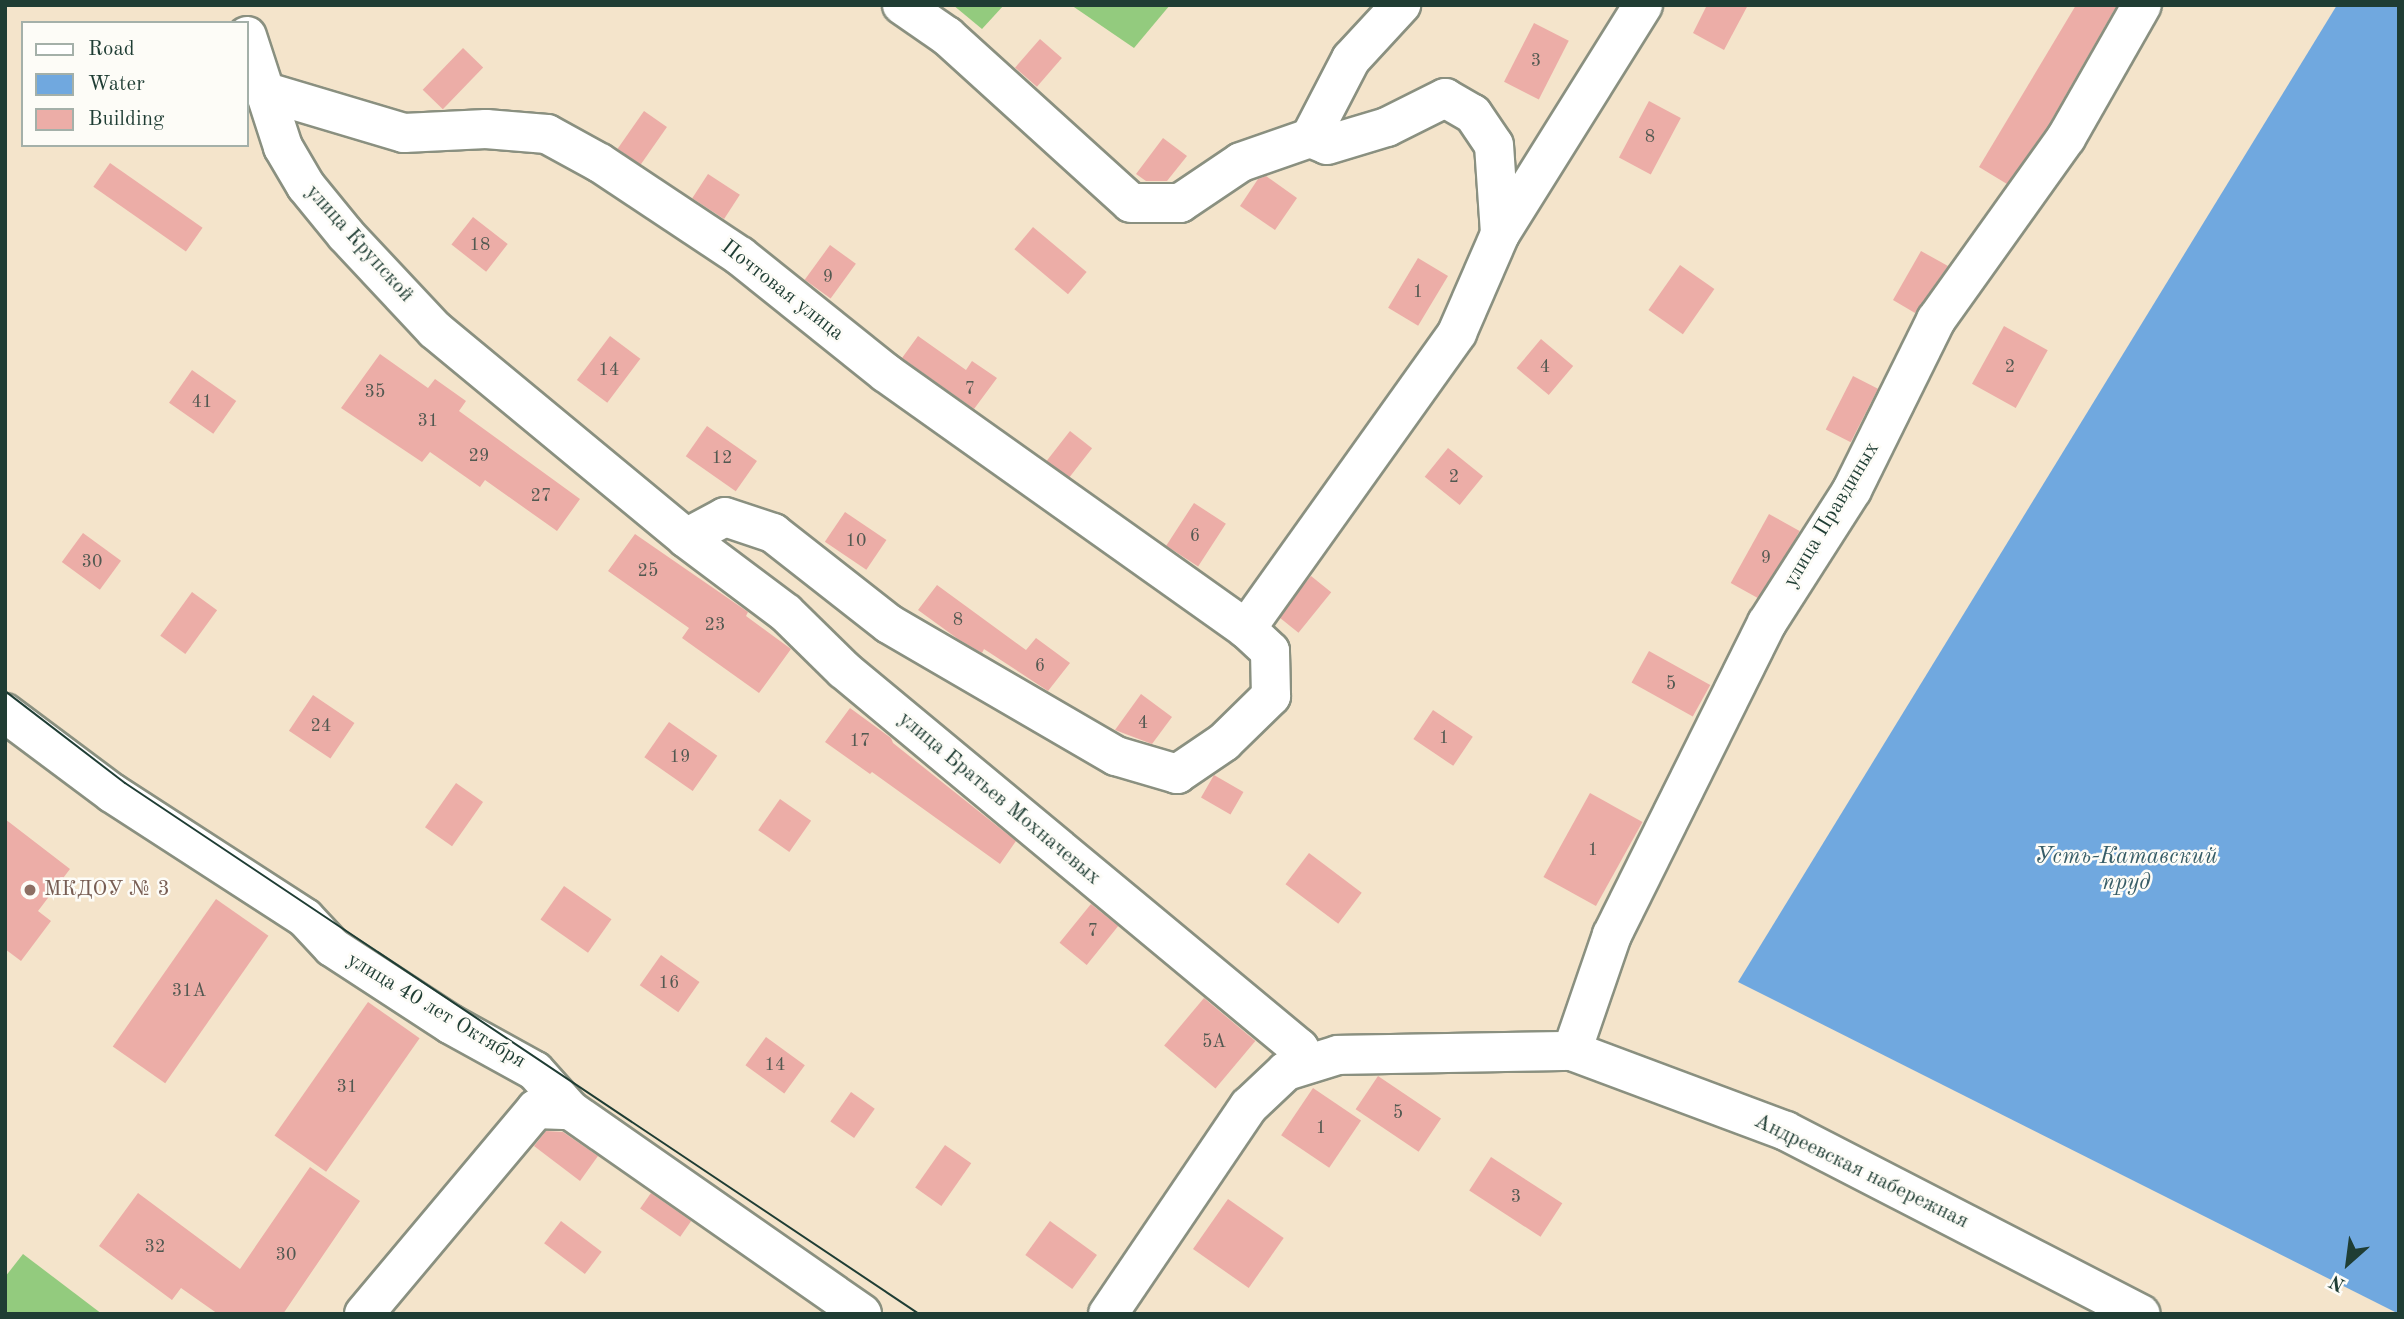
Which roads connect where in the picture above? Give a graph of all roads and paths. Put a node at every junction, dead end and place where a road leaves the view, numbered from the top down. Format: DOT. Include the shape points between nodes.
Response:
graph roads {
  1 [pos="902,5"];
  2 [pos="1401,5"];
  3 [pos="1643,5"];
  4 [pos="2142,5"];
  5 [pos="248,40"];
  6 [pos="262,91"];
  7 [pos="1310,138"];
  8 [pos="1500,234"];
  9 [pos="686,538"];
  10 [pos="1246,629"];
  11 [pos="5,713"];
  12 [pos="1572,1051"];
  13 [pos="1308,1064"];
  14 [pos="569,1110"];
  15 [pos="364,1314"];
  16 [pos="862,1314"];
  17 [pos="1108,1314"];
  18 [pos="2141,1314"];
  1 -- 7 [label="street" via="947,36 1130,203 1180,203 1241,162"];
  2 -- 7 [label="street" via="1351,59"];
  3 -- 8 [label="street"];
  4 -- 12 [label="street, улица Правдиных" via="2066,138 1936,320 1852,490 1767,623 1612,935"];
  5 -- 6 [label="street, улица Крупской"];
  6 -- 9 [label="street, улица Крупской" via="283,146 306,186 435,330"];
  6 -- 10 [label="street, Почтовая улица" via="404,133 486,129 547,134 600,163 740,256 886,373"];
  7 -- 8 [label="street" via="1327,145 1387,127 1445,98 1473,114 1494,145"];
  8 -- 10 [label="street" via="1457,333"];
  9 -- 10 [label="street, Почтовая улица" via="725,517 773,533 889,624 1116,756 1177,774 1224,743 1271,696 1270,651"];
  9 -- 13 [label="street, улица Братьев Мохначевых" via="786,613 844,670 1299,1048"];
  11 -- 14 [label="street, улица 40 лет Октября" via="112,793 305,918 332,947 450,1024 535,1071"];
  12 -- 13 [label="street" via="1338,1055"];
  12 -- 18 [label="street, Андреевская набережная" via="1786,1131"];
  13 -- 17 [label="street" via="1286,1071 1249,1106"];
  14 -- 15 [label="street" via="536,1109"];
  14 -- 16 [label="street, улица 40 лет Октября"];
}
